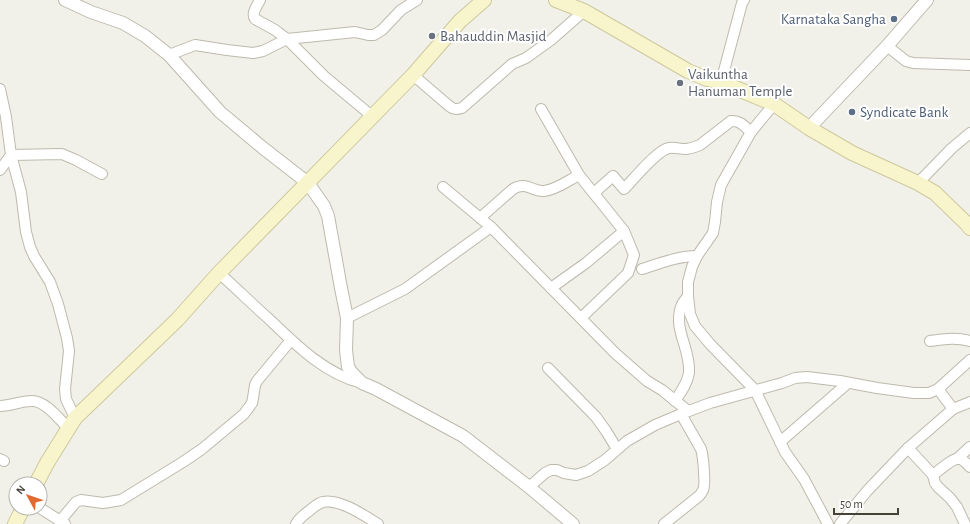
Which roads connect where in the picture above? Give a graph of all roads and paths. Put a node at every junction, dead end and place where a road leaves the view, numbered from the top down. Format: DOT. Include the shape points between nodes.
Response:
graph roads {
  1 [pos="65,0"];
  2 [pos="260,0"];
  3 [pos="417,0"];
  4 [pos="484,0"];
  5 [pos="556,0"];
  6 [pos="744,0"];
  7 [pos="927,0"];
  8 [pos="584,11"];
  9 [pos="287,39"];
  10 [pos="887,46"];
  11 [pos="169,55"];
  12 [pos="970,65"];
  13 [pos="413,75"];
  14 [pos="721,82"];
  15 [pos="0,89"];
  16 [pos="774,104"];
  17 [pos="541,109"];
  18 [pos="373,116"];
  19 [pos="809,128"];
  20 [pos="751,132"];
  21 [pos="970,133"];
  22 [pos="11,155"];
  23 [pos="0,170"];
  24 [pos="102,174"];
  25 [pos="579,175"];
  26 [pos="308,183"];
  27 [pos="918,183"];
  28 [pos="443,187"];
  29 [pos="594,193"];
  30 [pos="480,218"];
  31 [pos="969,224"];
  32 [pos="491,227"];
  33 [pos="624,231"];
  34 [pos="697,256"];
  35 [pos="642,269"];
  36 [pos="219,273"];
  37 [pos="551,288"];
  38 [pos="688,296"];
  39 [pos="347,318"];
  40 [pos="581,318"];
  41 [pos="290,340"];
  42 [pos="930,341"];
  43 [pos="970,341"];
  44 [pos="970,360"];
  45 [pos="548,368"];
  46 [pos="362,383"];
  47 [pos="848,384"];
  48 [pos="938,389"];
  49 [pos="755,390"];
  50 [pos="675,400"];
  51 [pos="970,402"];
  52 [pos="0,406"];
  53 [pos="953,409"];
  54 [pos="685,412"];
  55 [pos="71,423"];
  56 [pos="780,442"];
  57 [pos="970,447"];
  58 [pos="908,448"];
  59 [pos="618,449"];
  60 [pos="957,459"];
  61 [pos="970,467"];
  62 [pos="933,475"];
  63 [pos="40,476"];
  64 [pos="529,487"];
  65 [pos="48,513"];
  66 [pos="62,522"];
  67 [pos="296,524"];
  68 [pos="378,524"];
  69 [pos="573,524"];
  70 [pos="664,524"];
  71 [pos="828,524"];
  72 [pos="840,524"];
  73 [pos="966,524"];
  1 -- 11 [label="street" via="123,23"];
  2 -- 9 [label="street" via="254,11 255,19"];
  3 -- 9 [label="street" via="401,10 374,35 355,32"];
  4 -- 13 [label="main road" via="460,21"];
  5 -- 8 [label="main road"];
  6 -- 14 [label="street"];
  7 -- 10 [label="street"];
  8 -- 13 [label="street" via="551,40 526,58 512,64 462,108 452,109"];
  8 -- 14 [label="main road" via="688,70"];
  9 -- 11 [label="street" via="253,53 195,45"];
  9 -- 18 [label="street" via="324,76"];
  10 -- 12 [label="street" via="906,61 913,63"];
  10 -- 19 [label="street"];
  11 -- 26 [label="street" via="220,112"];
  13 -- 18 [label="main road"];
  14 -- 16 [label="main road"];
  15 -- 22 [label="street"];
  16 -- 19 [label="main road"];
  16 -- 20 [label="street"];
  17 -- 25 [label="street"];
  18 -- 26 [label="main road"];
  19 -- 27 [label="main road" via="852,152"];
  20 -- 29 [label="street" via="735,120 731,121 700,145 686,149 665,149 624,189 613,176"];
  20 -- 34 [label="street" via="721,185 713,233"];
  21 -- 27 [label="street"];
  22 -- 23 [label="street"];
  22 -- 24 [label="street" via="62,154"];
  22 -- 55 [label="street" via="21,192 30,247 50,282 67,338 69,351 65,389"];
  25 -- 29 [label="street"];
  25 -- 30 [label="street" via="551,190 542,191 518,186"];
  26 -- 36 [label="main road"];
  26 -- 39 [label="street" via="328,216"];
  27 -- 31 [label="main road" via="935,193"];
  28 -- 30 [label="street"];
  29 -- 33 [label="street"];
  30 -- 32 [label="street"];
  32 -- 37 [label="street"];
  32 -- 39 [label="street" via="405,289"];
  33 -- 37 [label="street"];
  33 -- 40 [label="street" via="634,255 628,273"];
  34 -- 35 [label="street" via="678,258"];
  34 -- 38 [label="street" via="688,282"];
  36 -- 41 [label="street"];
  36 -- 55 [label="main road" via="177,320"];
  37 -- 40 [label="street"];
  38 -- 49 [label="street" via="690,314 696,326"];
  38 -- 50 [label="street" via="681,306 678,319 688,356 689,373 684,387"];
  39 -- 46 [label="street" via="348,367"];
  40 -- 50 [label="street" via="647,381"];
  41 -- 46 [label="street" via="337,374"];
  41 -- 66 [label="street" via="257,381 252,403 244,414 202,449 121,500 103,503 81,500 76,502"];
  42 -- 43 [label="street" via="951,338"];
  44 -- 48 [label="street"];
  45 -- 59 [label="street" via="596,417"];
  46 -- 64 [label="street" via="463,436"];
  47 -- 48 [label="street" via="914,393 929,393"];
  47 -- 49 [label="street" via="807,376"];
  47 -- 56 [label="street"];
  48 -- 53 [label="street"];
  49 -- 54 [label="street"];
  49 -- 56 [label="street"];
  50 -- 54 [label="street"];
  51 -- 53 [label="street"];
  52 -- 55 [label="street" via="32,400 44,404"];
  53 -- 58 [label="street"];
  54 -- 59 [label="street" via="627,440"];
  54 -- 70 [label="street" via="703,455 704,490"];
  55 -- 63 [label="main road"];
  56 -- 71 [label="street" via="804,479"];
  57 -- 60 [label="street"];
  58 -- 62 [label="street"];
  58 -- 72 [label="street"];
  59 -- 64 [label="street" via="588,471 576,475 551,470"];
  60 -- 61 [label="street"];
  60 -- 62 [label="street"];
  62 -- 73 [label="street" via="935,483 958,507"];
  64 -- 69 [label="street"];
  65 -- 66 [label="street"];
  67 -- 68 [label="street" via="323,502 343,505"];
}
